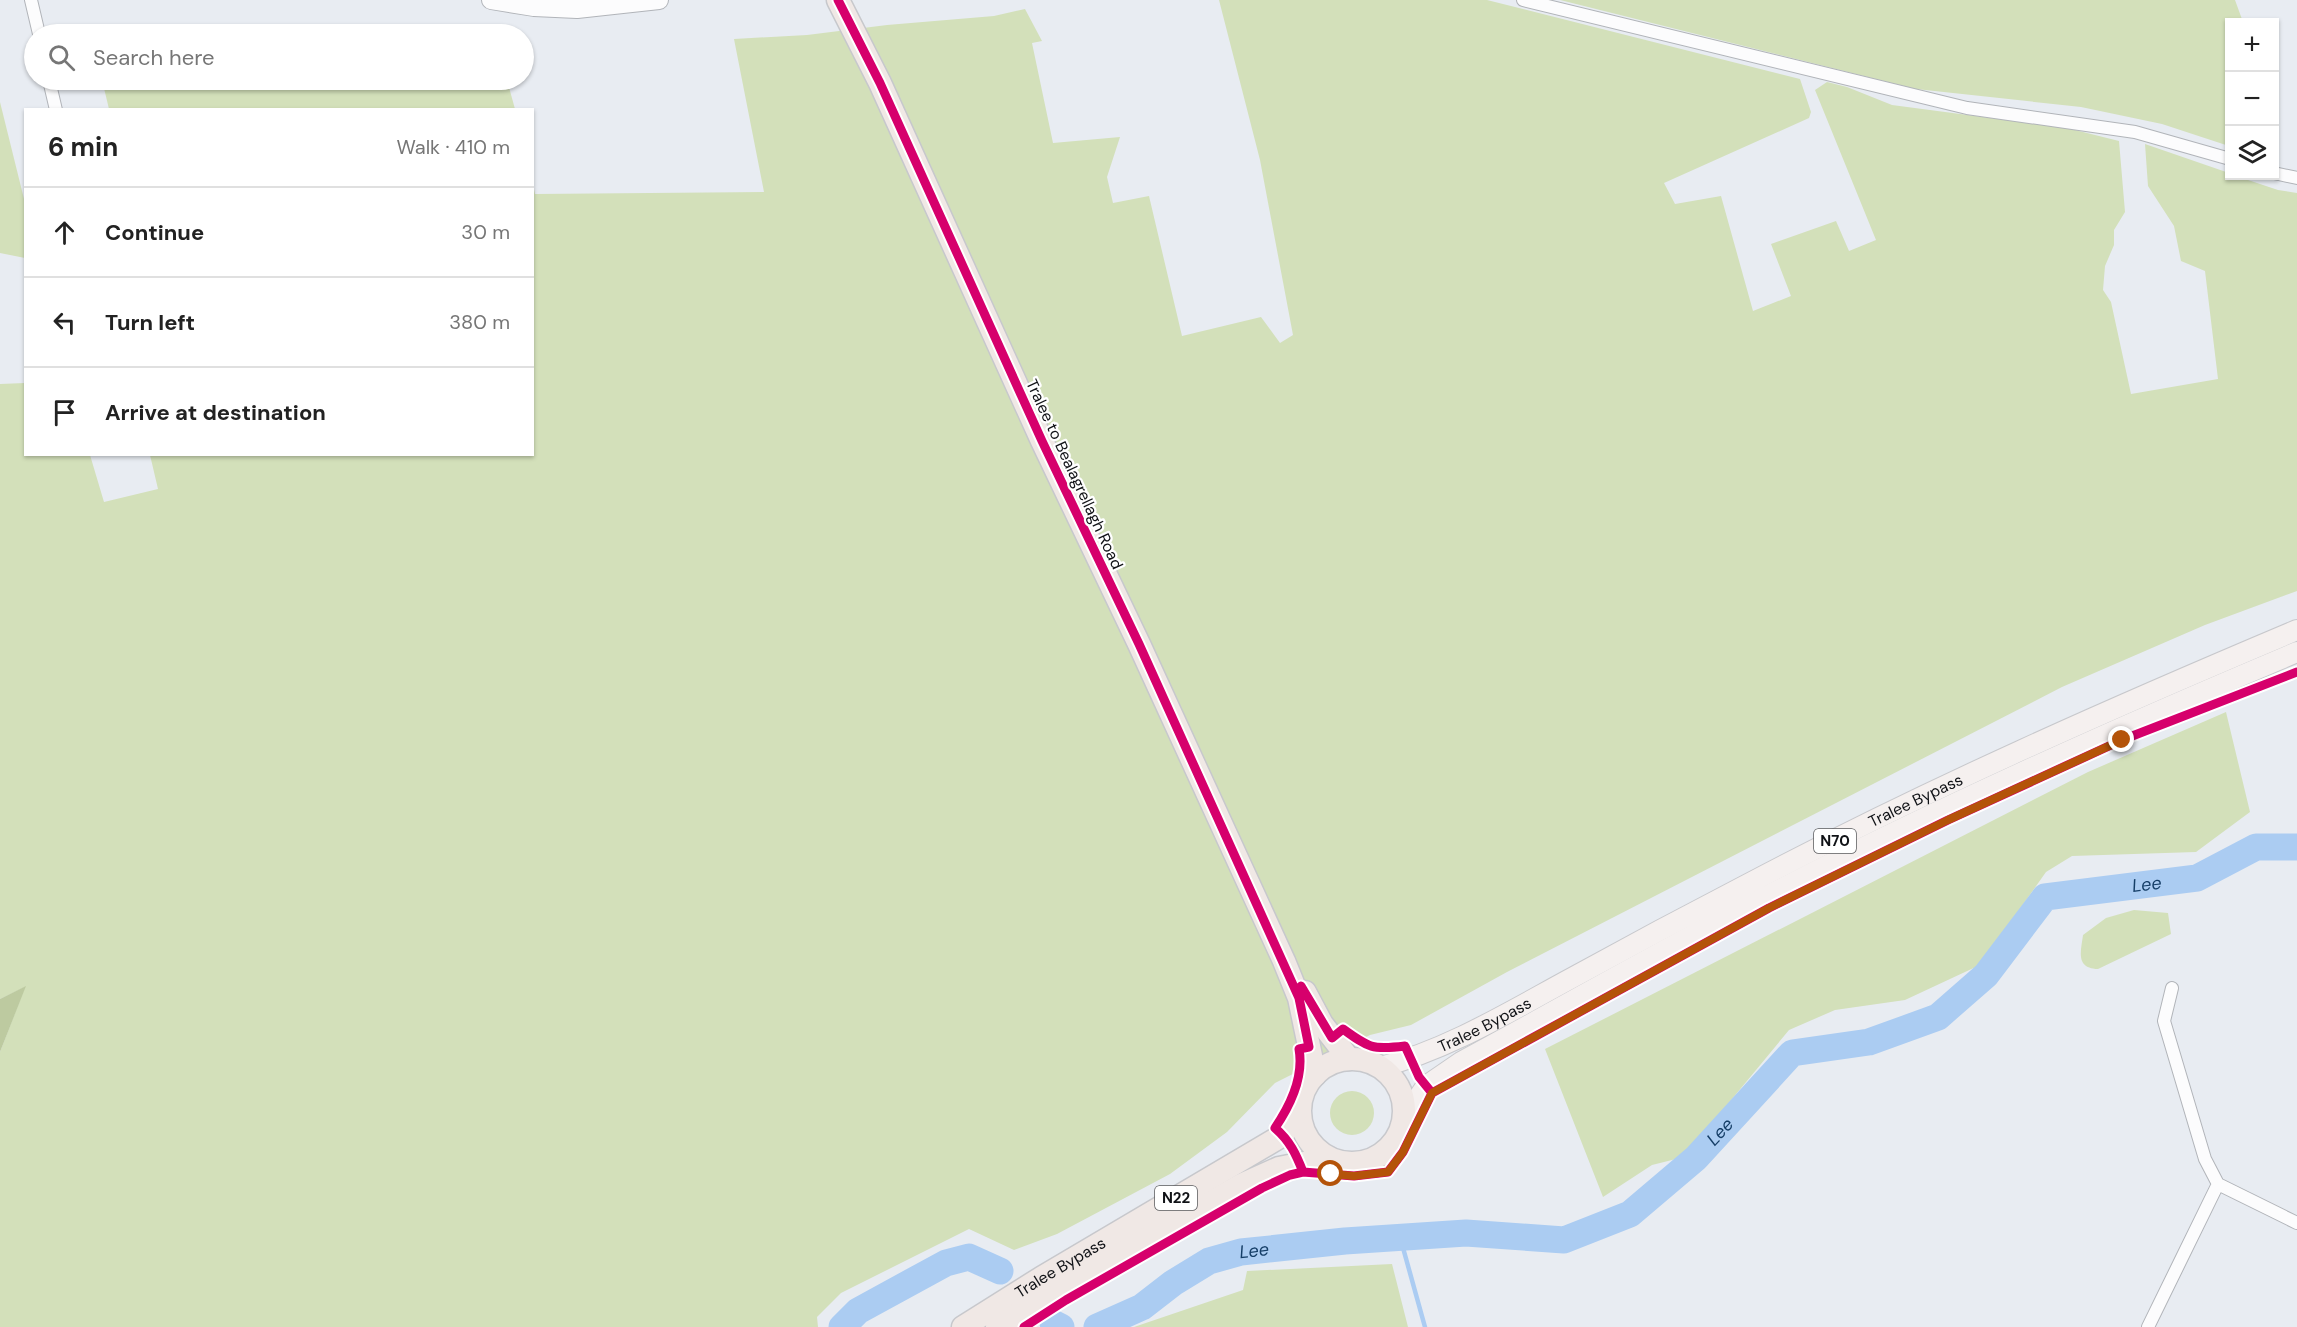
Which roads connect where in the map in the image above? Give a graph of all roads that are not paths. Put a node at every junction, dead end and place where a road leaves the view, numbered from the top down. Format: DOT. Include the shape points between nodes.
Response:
graph roads {
  1 [pos="31,0"];
  2 [pos="491,0"];
  3 [pos="659,0"];
  4 [pos="838,0"];
  5 [pos="1523,0"];
  6 [pos="37,24"];
  7 [pos="51,90"];
  8 [pos="56,108"];
  9 [pos="2225,158"];
  10 [pos="2279,174"];
  11 [pos="2297,178"];
  12 [pos="2297,630"];
  13 [pos="2297,652"];
  14 [pos="1284,961"];
  15 [pos="2172,988"];
  16 [pos="1349,1059"];
  17 [pos="1381,1067"];
  18 [pos="1315,1075"];
  19 [pos="1300,1106"];
  20 [pos="1404,1119"];
  21 [pos="1329,1158"];
  22 [pos="2218,1184"];
  23 [pos="2297,1223"];
  24 [pos="1048,1284"];
  25 [pos="1004,1316"];
  26 [pos="963,1327"];
  27 [pos="2148,1327"];
  1 -- 6 [label="street"];
  2 -- 3 [label="street" via="577,9"];
  4 -- 14 [label="highway, Tralee to Bealagrellagh Road" via="880,83"];
  5 -- 9 [label="street" via="1967,108 2135,132"];
  7 -- 8 [label="street"];
  10 -- 11 [label="street"];
  12 -- 17 [label="main road, Tralee Bypass / N70" via="2110,709 1931,794 1754,881 1430,1053"];
  13 -- 20 [label="main road, Tralee Bypass / N70" via="2116,728 1762,898 1461,1062 1426,1086"];
  14 -- 16 [label="highway, Tralee to Bealagrellagh Road" via="1322,1024"];
  14 -- 18 [label="highway, Tralee to Bealagrellagh Road" via="1299,998"];
  15 -- 22 [label="street" via="2164,1021 2205,1158"];
  16 -- 17 [label="highway" via="1366,1060"];
  16 -- 18 [label="highway" via="1331,1064"];
  17 -- 20 [label="highway" via="1400,1090"];
  18 -- 19 [label="highway, N22" via="1304,1090"];
  19 -- 21 [label="highway" via="1306,1136"];
  19 -- 24 [label="highway, Tralee Bypass / N22" via="1283,1135"];
  20 -- 21 [label="highway, N22" via="1395,1140 1379,1156 1345,1163"];
  21 -- 24 [label="highway, Tralee Bypass / N22" via="1279,1168 1241,1185"];
  22 -- 23 [label="street"];
  22 -- 27 [label="street"];
  24 -- 25 [label="highway, Tralee Bypass / N22"];
  25 -- 26 [label="highway, Tralee Bypass / N22"];
}
